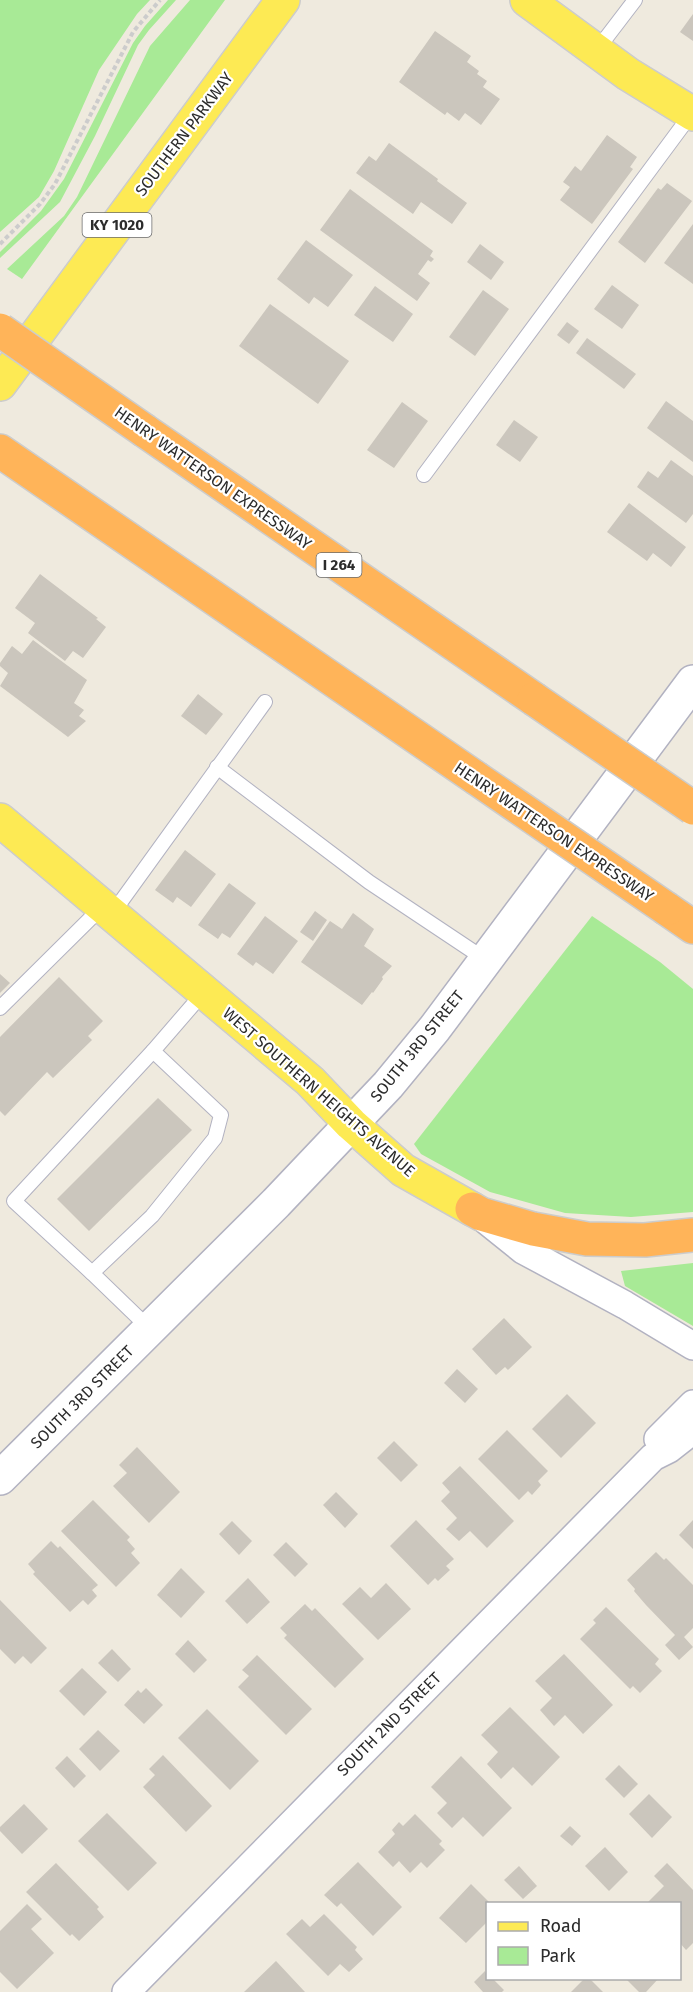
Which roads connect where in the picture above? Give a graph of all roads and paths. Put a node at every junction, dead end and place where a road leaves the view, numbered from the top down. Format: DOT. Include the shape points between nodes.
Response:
graph roads {
  1 [pos="160,0"];
  2 [pos="283,0"];
  3 [pos="527,0"];
  4 [pos="635,0"];
  5 [pos="596,51"];
  6 [pos="693,113"];
  7 [pos="0,244"];
  8 [pos="0,330"];
  9 [pos="0,384"];
  10 [pos="0,451"];
  11 [pos="424,475"];
  12 [pos="693,681"];
  13 [pos="265,702"];
  14 [pos="218,767"];
  15 [pos="693,808"];
  16 [pos="0,820"];
  17 [pos="107,911"];
  18 [pos="680,918"];
  19 [pos="486,960"];
  20 [pos="204,992"];
  21 [pos="0,1008"];
  22 [pos="153,1051"];
  23 [pos="351,1124"];
  24 [pos="472,1209"];
  25 [pos="693,1235"];
  26 [pos="92,1273"];
  27 [pos="151,1329"];
  28 [pos="693,1346"];
  29 [pos="693,1404"];
  30 [pos="693,1430"];
  31 [pos="653,1457"];
  32 [pos="0,1478"];
  33 [pos="126,1992"];
  1 -- 7 [label="path" via="133,32 55,184"];
  2 -- 9 [label="main road, SOUTHERN PARKWAY / KY 1020"];
  3 -- 5 [label="main road"];
  4 -- 5 [label="lane"];
  5 -- 6 [label="main road"];
  6 -- 11 [label="lane"];
  8 -- 15 [label="highway, HENRY WATTERSON EXPRESSWAY / I 264, bridge"];
  10 -- 18 [label="highway, HENRY WATTERSON EXPRESSWAY, bridge"];
  12 -- 19 [label="main road, SOUTH 3RD STREET"];
  13 -- 14 [label="lane"];
  14 -- 17 [label="lane"];
  14 -- 19 [label="lane" via="369,882"];
  16 -- 17 [label="main road, WEST SOUTHERN HEIGHTS AVENUE"];
  17 -- 20 [label="main road, WEST SOUTHERN HEIGHTS AVENUE"];
  17 -- 21 [label="lane"];
  19 -- 23 [label="main road, SOUTH 3RD STREET" via="401,1069"];
  20 -- 22 [label="lane"];
  20 -- 23 [label="main road, WEST SOUTHERN HEIGHTS AVENUE" via="310,1081"];
  22 -- 26 [label="lane" via="220,1115 215,1138 152,1216"];
  22 -- 26 [label="lane" via="14,1201"];
  23 -- 24 [label="main road, WEST SOUTHERN HEIGHTS AVENUE" via="403,1170"];
  23 -- 27 [label="main road, SOUTH 3RD STREET"];
  24 -- 25 [label="highway" via="533,1229 586,1239 645,1240"];
  24 -- 28 [label="street, WEST SOUTHERN HEIGHTS AVENUE" via="523,1250"];
  26 -- 27 [label="lane"];
  27 -- 32 [label="main road, SOUTH 3RD STREET"];
  29 -- 31 [label="street, SOUTH 2ND STREET" via="658,1438"];
  30 -- 31 [label="street, SOUTH 2ND STREET"];
  31 -- 33 [label="street, SOUTH 2ND STREET"];
}
